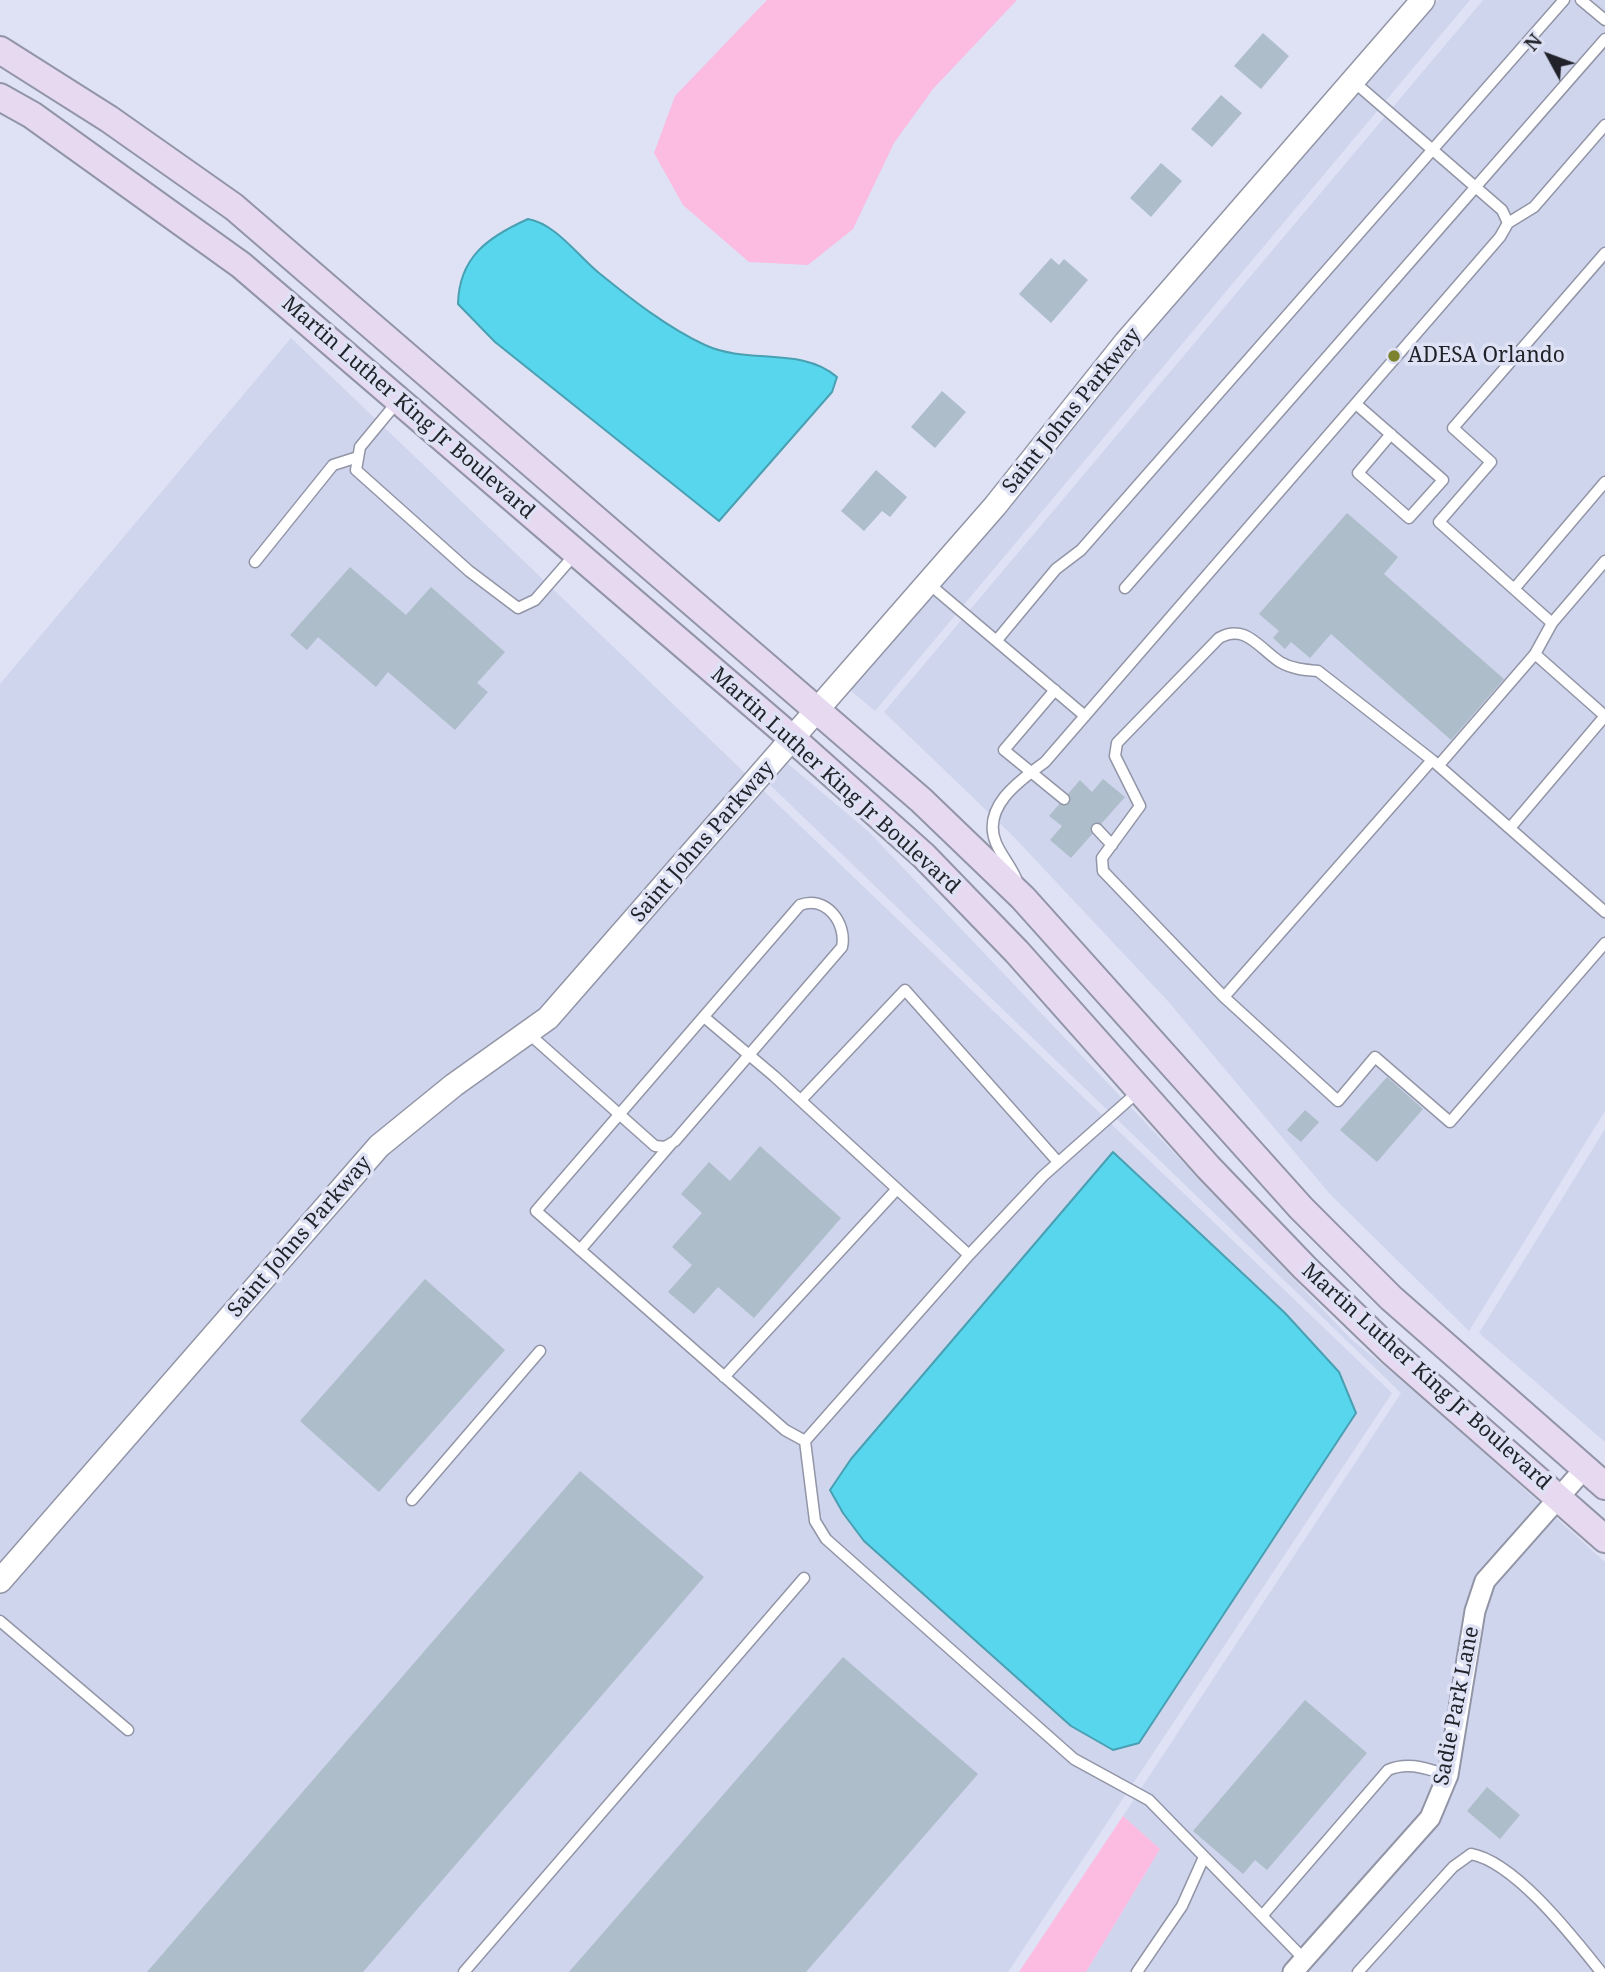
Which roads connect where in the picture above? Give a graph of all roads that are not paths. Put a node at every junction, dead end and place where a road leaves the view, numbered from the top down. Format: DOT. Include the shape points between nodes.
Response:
graph roads {
  1 [pos="1423,0"];
  2 [pos="1564,0"];
  3 [pos="1581,0"];
  4 [pos="1605,20"];
  5 [pos="1605,38"];
  6 [pos="0,50"];
  7 [pos="1352,81"];
  8 [pos="0,97"];
  9 [pos="1605,125"];
  10 [pos="1432,150"];
  11 [pos="1476,188"];
  12 [pos="1508,223"];
  13 [pos="1605,253"];
  14 [pos="399,400"];
  15 [pos="1356,404"];
  16 [pos="1391,434"];
  17 [pos="358,457"];
  18 [pos="1605,482"];
  19 [pos="556,483"];
  20 [pos="576,553"];
  21 [pos="1605,561"];
  22 [pos="255,562"];
  23 [pos="928,583"];
  24 [pos="1125,588"];
  25 [pos="1514,589"];
  26 [pos="1552,623"];
  27 [pos="996,640"];
  28 [pos="1535,654"];
  29 [pos="1055,690"];
  30 [pos="818,710"];
  31 [pos="1085,716"];
  32 [pos="1605,716"];
  33 [pos="793,739"];
  34 [pos="1435,763"];
  35 [pos="1030,773"];
  36 [pos="1064,799"];
  37 [pos="1510,828"];
  38 [pos="1097,829"];
  39 [pos="1112,845"];
  40 [pos="1023,898"];
  41 [pos="1605,912"];
  42 [pos="1605,943"];
  43 [pos="1224,997"];
  44 [pos="704,1017"];
  45 [pos="1138,1026"];
  46 [pos="527,1033"];
  47 [pos="749,1054"];
  48 [pos="1135,1083"];
  49 [pos="801,1100"];
  50 [pos="619,1115"];
  51 [pos="675,1141"];
  52 [pos="1058,1162"];
  53 [pos="897,1189"];
  54 [pos="580,1250"];
  55 [pos="969,1255"];
  56 [pos="540,1351"];
  57 [pos="724,1377"];
  58 [pos="805,1441"];
  59 [pos="1584,1468"];
  60 [pos="1605,1486"];
  61 [pos="1560,1498"];
  62 [pos="412,1500"];
  63 [pos="1605,1539"];
  64 [pos="804,1578"];
  65 [pos="0,1581"];
  66 [pos="0,1621"];
  67 [pos="128,1730"];
  68 [pos="1448,1775"];
  69 [pos="1204,1857"];
  70 [pos="1262,1916"];
  71 [pos="1299,1966"];
  72 [pos="464,1972"];
  73 [pos="1137,1972"];
  74 [pos="1358,1972"];
  75 [pos="1601,1972"];
  1 -- 7 [label="street, Saint Johns Parkway"];
  2 -- 10 [label="lane"];
  3 -- 4 [label="lane"];
  5 -- 11 [label="lane"];
  6 -- 19 [label="main road, Martin Luther King Jr Boulevard" via="234,207"];
  7 -- 10 [label="lane"];
  7 -- 23 [label="street, Saint Johns Parkway" via="1126,342"];
  8 -- 14 [label="main road, Martin Luther King Jr Boulevard" via="32,115 241,265"];
  9 -- 12 [label="lane" via="1534,207"];
  10 -- 11 [label="lane"];
  10 -- 27 [label="lane" via="1081,550 1056,569"];
  11 -- 12 [label="lane" via="1502,211"];
  11 -- 24 [label="lane"];
  12 -- 15 [label="lane"];
  13 -- 25 [label="lane" via="1453,428 1492,462 1439,522"];
  14 -- 17 [label="lane" via="360,447"];
  14 -- 19 [label="main road" via="415,392 430,395 526,477"];
  14 -- 20 [label="main road, Martin Luther King Jr Boulevard"];
  15 -- 16 [label="lane"];
  15 -- 31 [label="lane"];
  16 -- 16 [label="lane" via="1443,480 1409,518 1358,473"];
  17 -- 20 [label="lane" via="356,470 469,571 518,608 536,600"];
  17 -- 22 [label="lane" via="333,465"];
  18 -- 25 [label="lane"];
  19 -- 30 [label="main road, Martin Luther King Jr Boulevard"];
  20 -- 33 [label="main road, Martin Luther King Jr Boulevard"];
  21 -- 26 [label="lane"];
  23 -- 27 [label="lane"];
  23 -- 30 [label="street, Saint Johns Parkway"];
  25 -- 26 [label="lane"];
  26 -- 28 [label="lane"];
  27 -- 29 [label="lane"];
  28 -- 32 [label="lane"];
  28 -- 34 [label="lane"];
  29 -- 31 [label="lane"];
  29 -- 35 [label="lane" via="1004,750"];
  30 -- 33 [label="street, Saint Johns Parkway"];
  30 -- 40 [label="main road, Martin Luther King Jr Boulevard"];
  31 -- 35 [label="lane"];
  32 -- 37 [label="lane"];
  33 -- 46 [label="street, Saint Johns Parkway" via="548,1018"];
  33 -- 48 [label="main road, Martin Luther King Jr Boulevard" via="924,856"];
  34 -- 37 [label="lane"];
  34 -- 39 [label="lane" via="1318,671 1282,663 1244,633 1230,632 1117,743 1115,756 1140,806"];
  34 -- 43 [label="lane"];
  35 -- 36 [label="lane"];
  35 -- 40 [label="lane" via="1001,801 993,822 996,843 1012,865"];
  37 -- 41 [label="lane"];
  38 -- 39 [label="lane"];
  39 -- 43 [label="lane" via="1102,858 1103,871"];
  40 -- 45 [label="main road, Martin Luther King Jr Boulevard"];
  42 -- 43 [label="lane" via="1450,1122 1375,1057 1338,1101"];
  44 -- 47 [label="lane"];
  44 -- 47 [label="lane" via="800,905 819,903 840,921 845,934 842,947"];
  44 -- 50 [label="lane"];
  45 -- 48 [label="main road"];
  45 -- 59 [label="main road, Martin Luther King Jr Boulevard" via="1301,1208 1391,1298"];
  46 -- 50 [label="lane"];
  46 -- 65 [label="street, Saint Johns Parkway" via="379,1146"];
  47 -- 49 [label="lane"];
  47 -- 51 [label="lane"];
  48 -- 52 [label="lane"];
  48 -- 61 [label="main road, Martin Luther King Jr Boulevard" via="1305,1268 1392,1352"];
  49 -- 52 [label="lane" via="905,990"];
  49 -- 53 [label="lane"];
  50 -- 51 [label="lane" via="655,1146"];
  50 -- 54 [label="lane" via="536,1211"];
  51 -- 54 [label="lane"];
  52 -- 55 [label="lane"];
  53 -- 55 [label="lane"];
  53 -- 57 [label="lane"];
  54 -- 57 [label="lane"];
  55 -- 58 [label="lane"];
  56 -- 62 [label="lane"];
  57 -- 58 [label="lane" via="785,1430"];
  58 -- 69 [label="lane" via="816,1521 826,1539 1074,1759 1149,1800"];
  59 -- 60 [label="main road, Martin Luther King Jr Boulevard"];
  59 -- 61 [label="street, Sadie Park Lane"];
  61 -- 63 [label="main road, Martin Luther King Jr Boulevard"];
  61 -- 68 [label="street, Sadie Park Lane" via="1485,1581 1475,1611"];
  64 -- 72 [label="lane"];
  66 -- 67 [label="lane"];
  68 -- 70 [label="lane" via="1413,1765 1388,1770"];
  68 -- 71 [label="street, Sadie Park Lane" via="1430,1818"];
  69 -- 70 [label="lane"];
  69 -- 73 [label="lane" via="1182,1906"];
  70 -- 71 [label="lane"];
  74 -- 75 [label="lane" via="1453,1867 1471,1854 1488,1857 1558,1917"];
}
